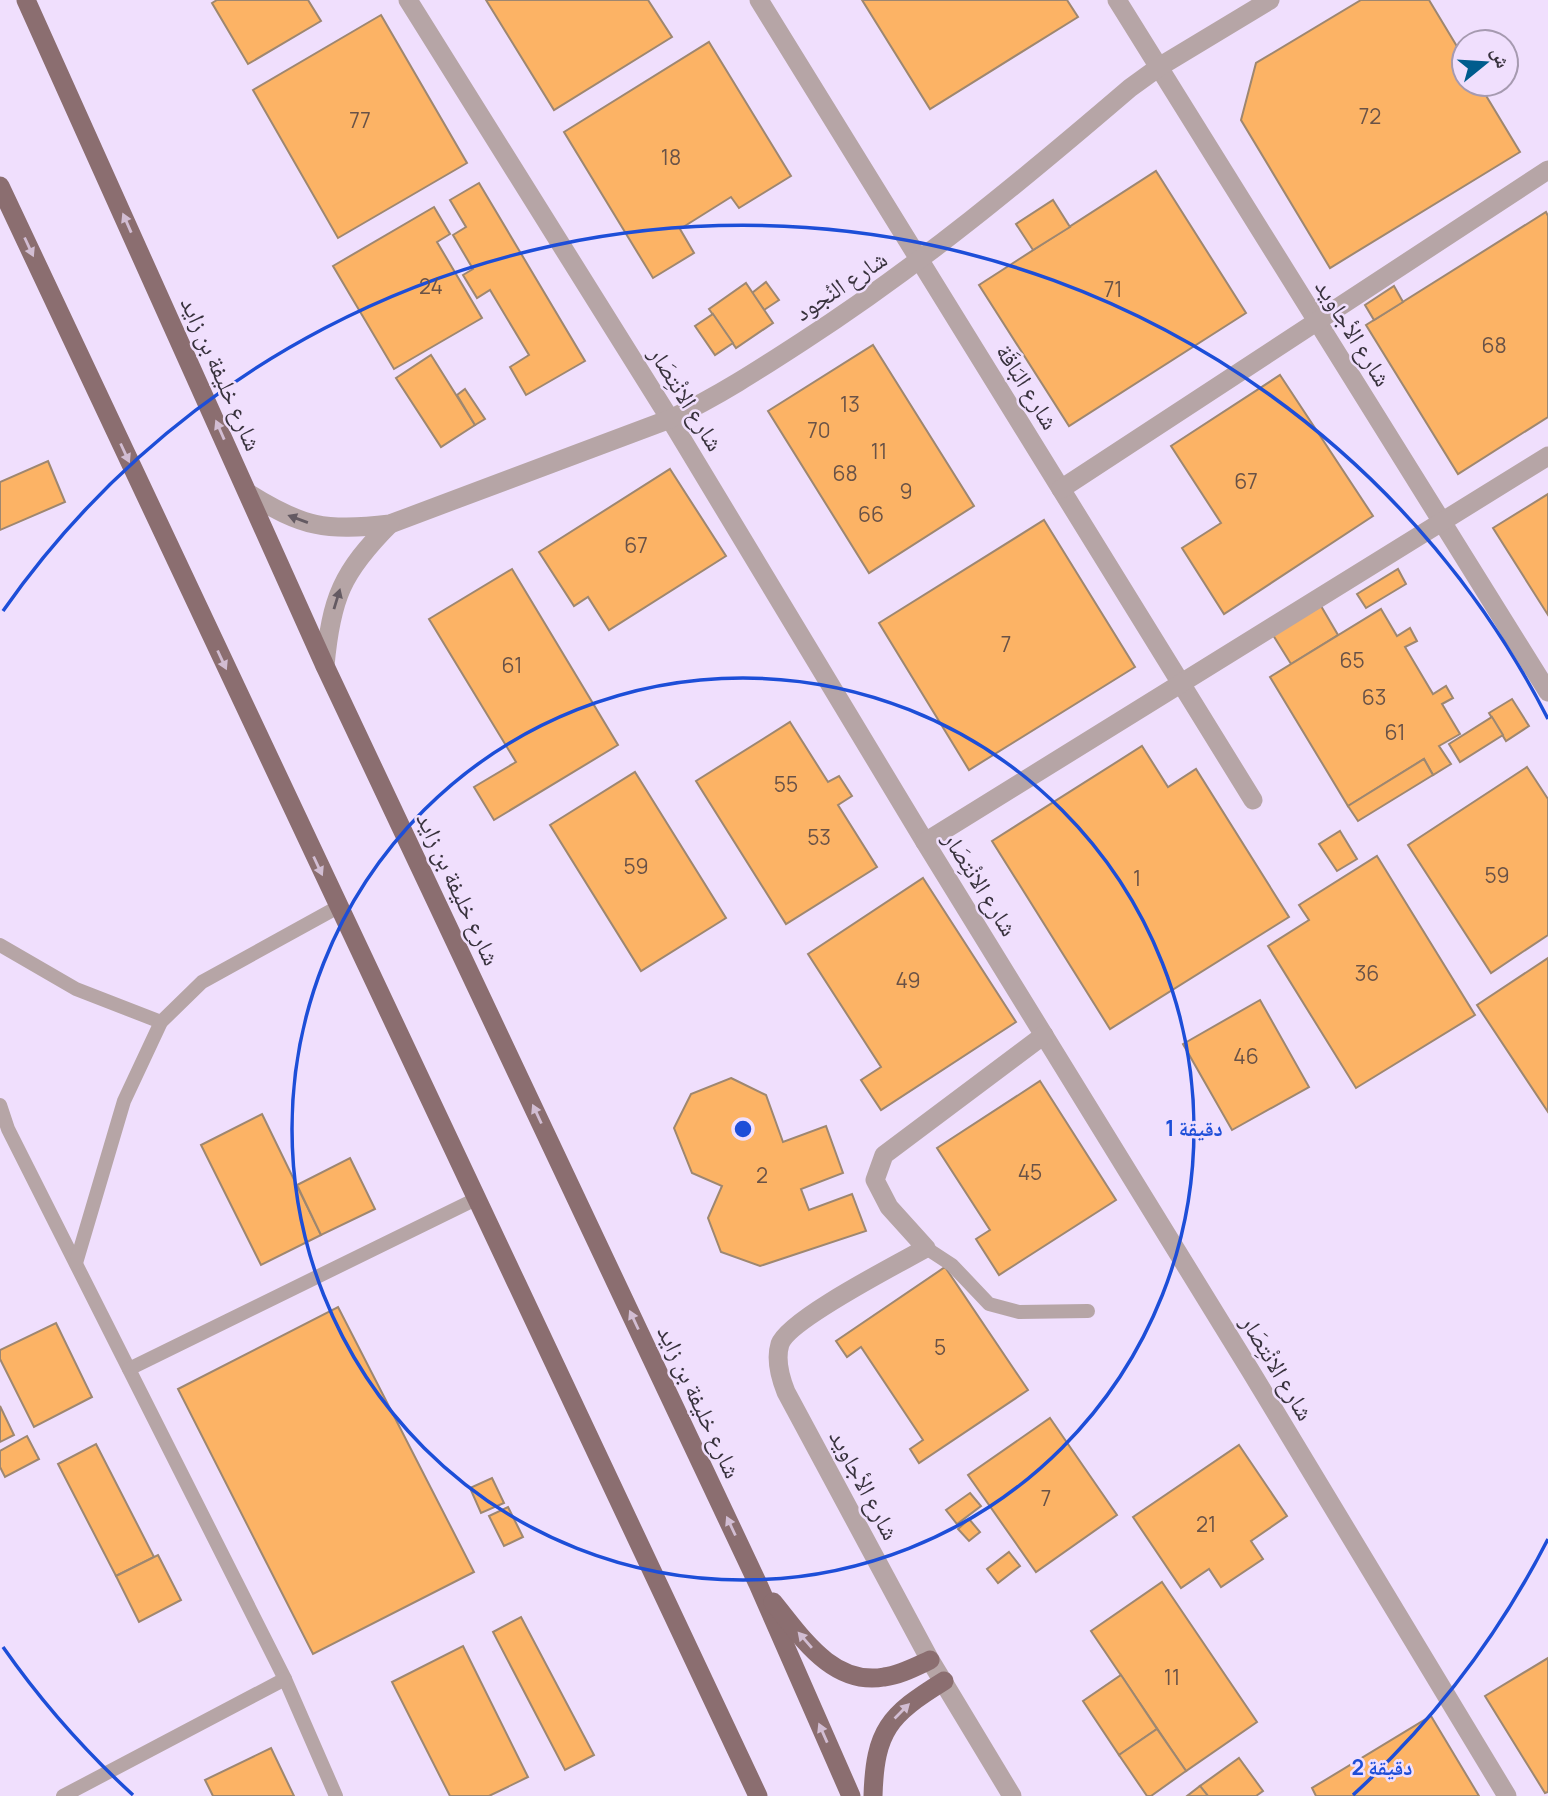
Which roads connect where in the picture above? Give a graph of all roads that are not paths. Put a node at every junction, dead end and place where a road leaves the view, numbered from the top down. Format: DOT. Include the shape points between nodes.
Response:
graph roads {
  1 [pos="26,0"];
  2 [pos="408,0"];
  3 [pos="759,0"];
  4 [pos="1117,0"];
  5 [pos="1270,0"];
  6 [pos="1159,67"];
  7 [pos="1548,170"];
  8 [pos="0,186"];
  9 [pos="920,261"];
  10 [pos="1318,323"];
  11 [pos="670,419"];
  12 [pos="1548,456"];
  13 [pos="1061,489"];
  14 [pos="248,492"];
  15 [pos="1442,522"];
  16 [pos="390,524"];
  17 [pos="325,666"];
  18 [pos="1181,684"];
  19 [pos="1548,692"];
  20 [pos="1253,800"];
  21 [pos="925,842"];
  22 [pos="338,907"];
  23 [pos="0,945"];
  24 [pos="161,1022"];
  25 [pos="1044,1035"];
  26 [pos="0,1105"];
  27 [pos="478,1198"];
  28 [pos="926,1248"];
  29 [pos="76,1263"];
  30 [pos="1088,1311"];
  31 [pos="129,1369"];
  32 [pos="758,1584"];
  33 [pos="930,1660"];
  34 [pos="285,1679"];
  35 [pos="944,1681"];
  36 [pos="63,1796"];
  37 [pos="336,1796"];
  38 [pos="758,1796"];
  39 [pos="851,1796"];
  40 [pos="873,1796"];
  41 [pos="1012,1796"];
  42 [pos="1507,1796"];
  14 -- 1 [label="main road, شارع خليفة بن زايد, one-way"];
  2 -- 11 [label="street, شارع الانْتِصَار"];
  3 -- 9 [label="street, شارع البَاقَة"];
  4 -- 6 [label="street, شارع الأجاويد"];
  5 -- 6 [label="street, شارع النُجود"];
  6 -- 9 [label="street, شارع النُجود"];
  6 -- 10 [label="street, شارع الأجاويد"];
  7 -- 10 [label="street"];
  8 -- 22 [label="main road, one-way"];
  9 -- 11 [label="street, شارع النُجود" via="753,373"];
  9 -- 13 [label="street, شارع البَاقَة"];
  10 -- 13 [label="street"];
  10 -- 15 [label="street, شارع الأجاويد"];
  11 -- 16 [label="street, شارع النُجود"];
  11 -- 21 [label="street, شارع الانْتِصَار"];
  12 -- 15 [label="street"];
  13 -- 18 [label="street, شارع البَاقَة"];
  16 -- 14 [label="street, شارع النُجود, one-way" via="352,529 315,526 280,513"];
  14 -- 17 [label="main road, شارع خليفة بن زايد"];
  15 -- 18 [label="street"];
  15 -- 19 [label="street, شارع الأجاويد"];
  17 -- 16 [label="street, شارع النُجود, one-way" via="328,625 340,587 361,553"];
  32 -- 17 [label="main road, شارع خليفة بن زايد, one-way"];
  18 -- 20 [label="street, شارع البَاقَة"];
  18 -- 21 [label="street"];
  21 -- 25 [label="street, شارع الانْتِصَار"];
  22 -- 24 [label="lane" via="202,982"];
  22 -- 27 [label="main road"];
  23 -- 24 [label="lane" via="76,989"];
  24 -- 29 [label="lane" via="124,1101"];
  25 -- 28 [label="street" via="884,1156 875,1180 889,1207"];
  25 -- 42 [label="street, شارع الانْتِصَار"];
  26 -- 29 [label="lane"];
  27 -- 31 [label="lane"];
  27 -- 38 [label="main road"];
  28 -- 30 [label="lane" via="965,1277 989,1304 1019,1312"];
  28 -- 33 [label="street, شارع الأجاويد" via="800,1322 780,1343 778,1363 786,1392"];
  29 -- 31 [label="lane"];
  31 -- 34 [label="lane"];
  33 -- 32 [label="main road, one-way" via="883,1678 842,1672 822,1659"];
  39 -- 32 [label="main road, شارع خليفة بن زايد, one-way"];
  33 -- 35 [label="street, شارع الأجاويد"];
  34 -- 36 [label="lane"];
  34 -- 37 [label="lane"];
  40 -- 35 [label="main road, one-way" via="884,1731 914,1699"];
  35 -- 41 [label="street, شارع الأجاويد"];
}
